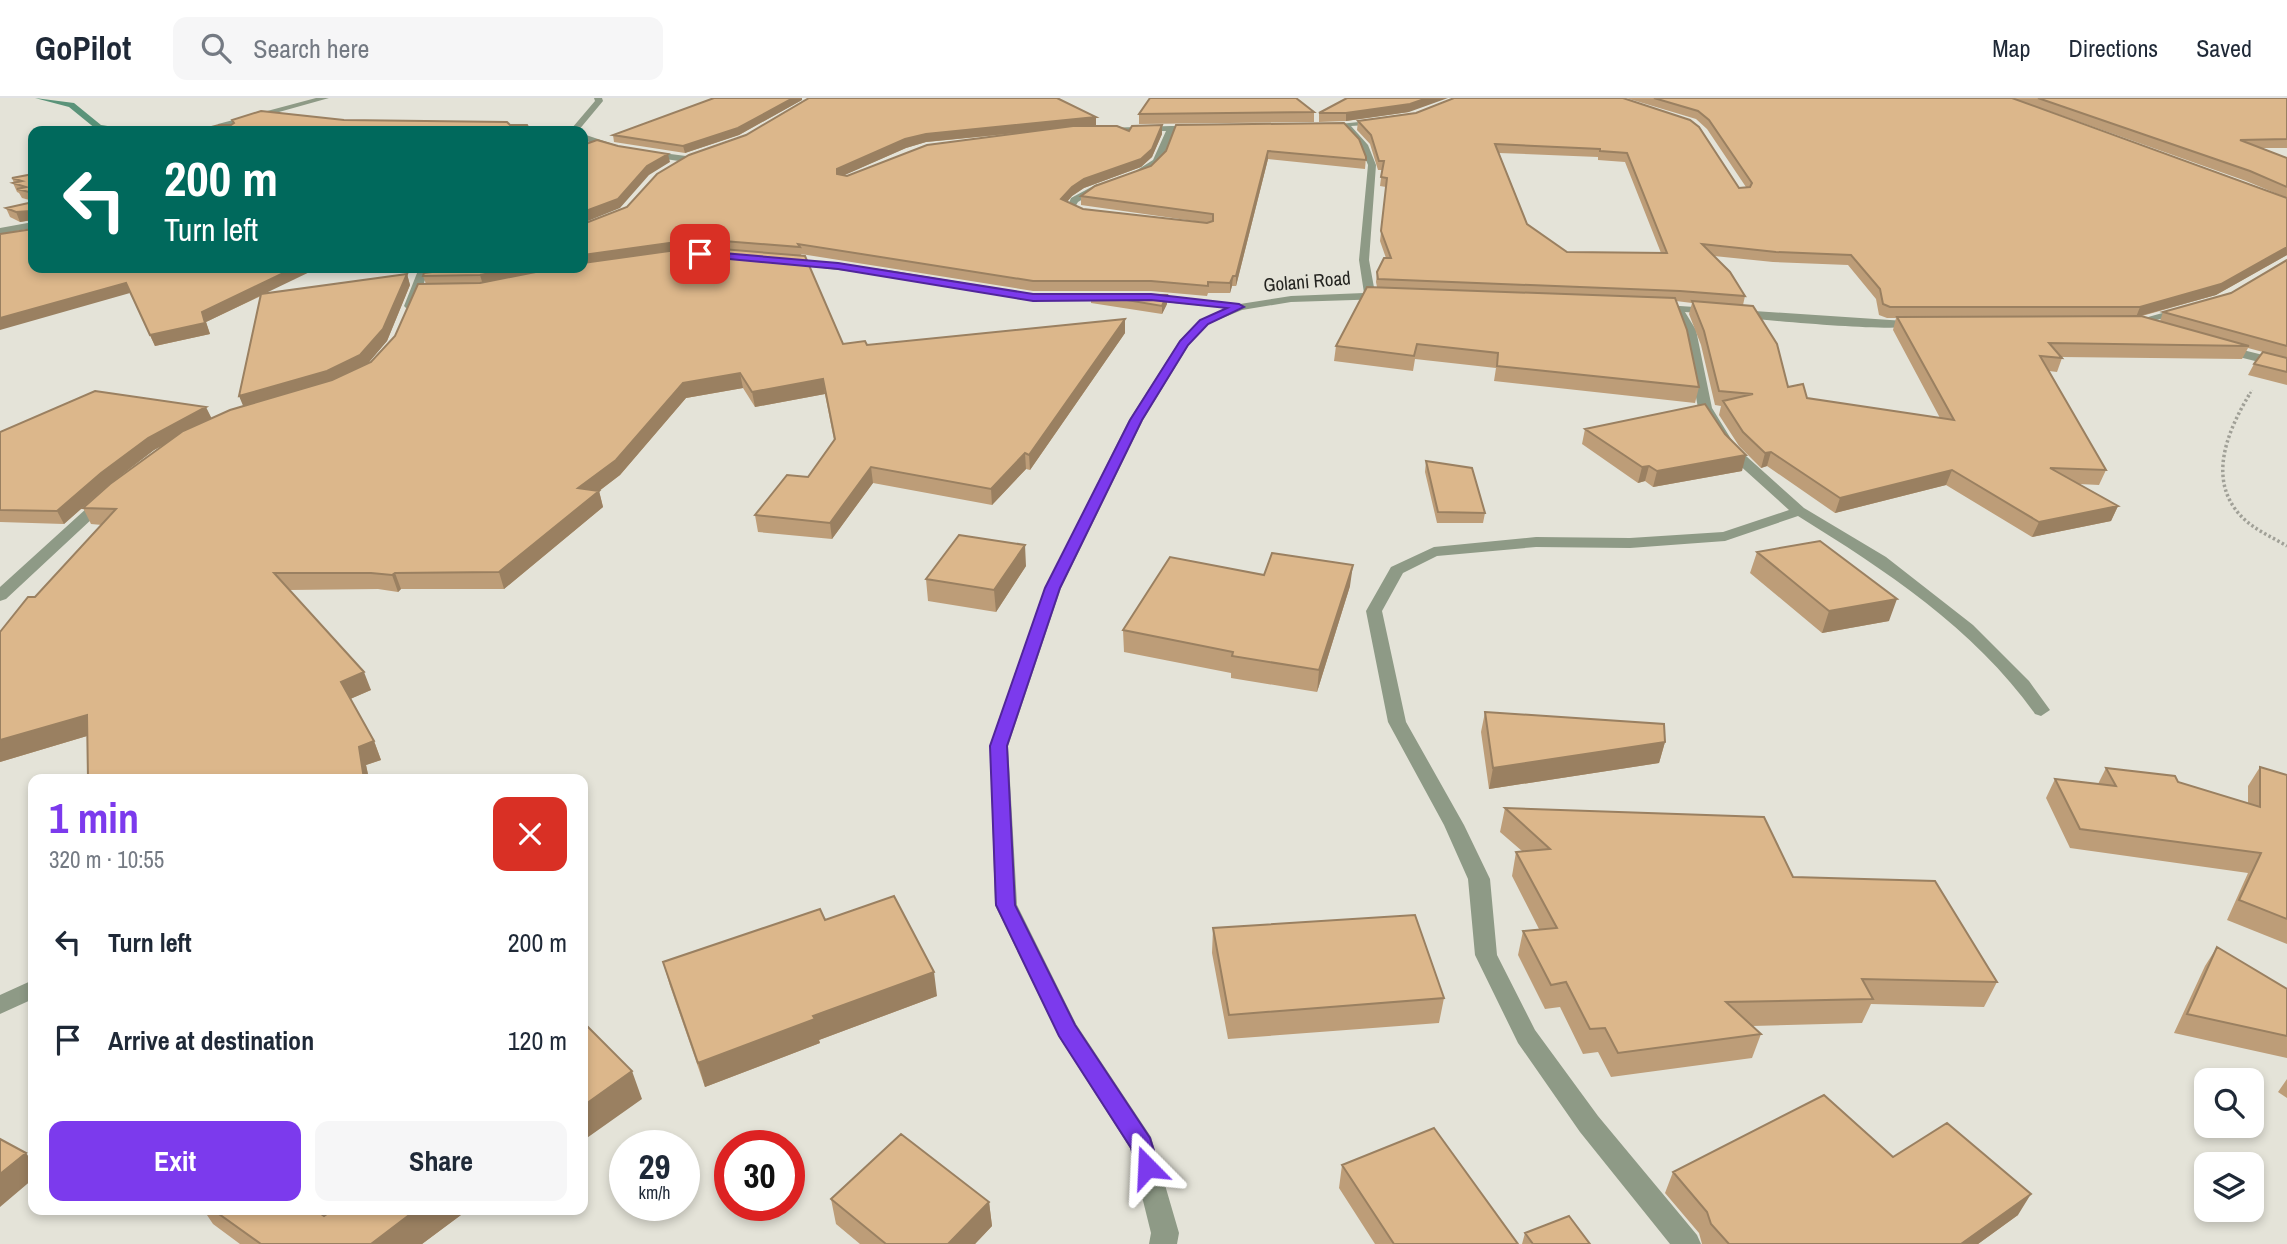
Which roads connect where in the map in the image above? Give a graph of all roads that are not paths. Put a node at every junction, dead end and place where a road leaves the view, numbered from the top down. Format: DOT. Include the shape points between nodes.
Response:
graph roads {
  1 [pos="325,98"];
  2 [pos="598,98"];
  3 [pos="1392,121"];
  4 [pos="221,126"];
  5 [pos="578,126"];
  6 [pos="1307,126"];
  7 [pos="1346,126"];
  8 [pos="1212,127"];
  9 [pos="1171,128"];
  10 [pos="1097,130"];
  11 [pos="588,139"];
  12 [pos="697,155"];
  13 [pos="686,159"];
  14 [pos="675,166"];
  15 [pos="1133,174"];
  16 [pos="1112,182"];
  17 [pos="1095,214"];
  18 [pos="28,226"];
  19 [pos="4,228"];
  20 [pos="772,260"];
  21 [pos="424,273"];
  22 [pos="1370,295"];
  23 [pos="1397,296"];
  24 [pos="1637,306"];
  25 [pos="2197,306"];
  26 [pos="1239,307"];
  27 [pos="1677,307"];
  28 [pos="405,316"];
  29 [pos="1928,324"];
  30 [pos="2110,324"];
  31 [pos="2136,324"];
  32 [pos="2162,331"];
  33 [pos="2214,346"];
  34 [pos="2287,365"];
  35 [pos="109,496"];
  36 [pos="1798,511"];
  37 [pos="0,596"];
  38 [pos="2041,710"];
  39 [pos="28,991"];
  40 [pos="0,1005"];
  41 [pos="1163,1244"];
  42 [pos="1687,1244"];
  1 -- 4 [label="street"];
  2 -- 5 [label="street"];
  3 -- 7 [label="street"];
  6 -- 7 [label="street"];
  7 -- 22 [label="street" via="1364,145 1372,165 1364,260"];
  8 -- 9 [label="street"];
  9 -- 10 [label="street"];
  9 -- 15 [label="street" via="1157,162"];
  11 -- 13 [label="street" via="643,154"];
  12 -- 13 [label="street"];
  13 -- 14 [label="street"];
  16 -- 17 [label="street" via="1090,190 1069,208"];
  18 -- 19 [label="street"];
  20 -- 26 [label="street" via="888,273 1033,298 1151,297"];
  21 -- 28 [label="street" via="424,292"];
  22 -- 23 [label="street, Golani Road"];
  22 -- 26 [label="street, Golani Road"];
  24 -- 27 [label="street"];
  25 -- 31 [label="street"];
  26 -- 41 [label="street, Golani Road" via="1204,322 1184,343 1136,420 1053,588 999,746 1006,905 1067,1030 1142,1145 1165,1233"];
  27 -- 29 [label="street"];
  27 -- 36 [label="street" via="1690,330 1705,408 1731,450"];
  30 -- 31 [label="street"];
  31 -- 32 [label="street"];
  33 -- 34 [label="street"];
  35 -- 37 [label="street"];
  36 -- 38 [label="street" via="1880,560 1967,629 2023,685"];
  36 -- 42 [label="street" via="1725,536 1536,542 1434,552 1397,570 1374,611 1397,722 1479,879 1486,955 1526,1037 1589,1125"];
  39 -- 40 [label="street"];
}
